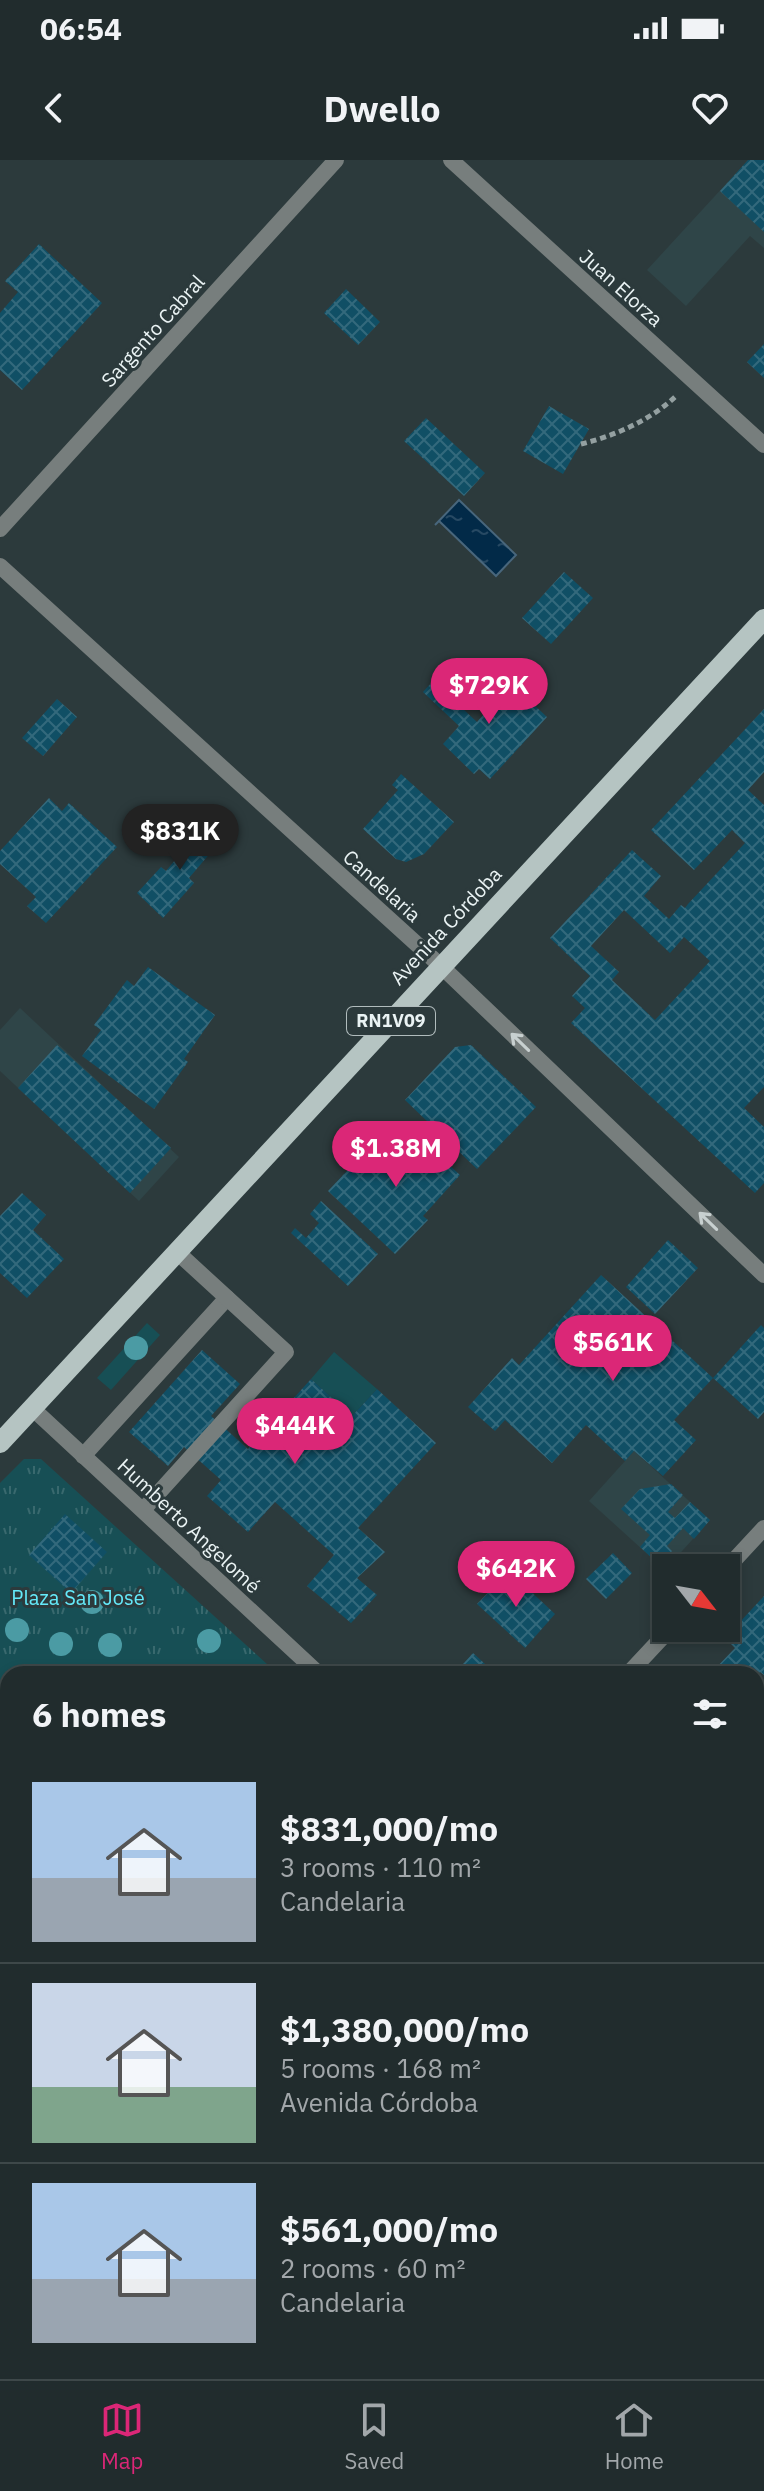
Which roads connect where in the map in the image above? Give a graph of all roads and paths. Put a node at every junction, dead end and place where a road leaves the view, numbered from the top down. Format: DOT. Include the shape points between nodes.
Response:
graph roads {
  1 [pos="336,160"];
  2 [pos="451,160"];
  3 [pos="693,380"];
  4 [pos="581,444"];
  5 [pos="764,445"];
  6 [pos="0,529"];
  7 [pos="0,566"];
  8 [pos="764,619"];
  9 [pos="442,967"];
  10 [pos="177,1252"];
  11 [pos="764,1275"];
  12 [pos="227,1298"];
  13 [pos="32,1408"];
  14 [pos="0,1443"];
  15 [pos="83,1456"];
  16 [pos="143,1510"];
  17 [pos="764,1528"];
  18 [pos="740,1554"];
  19 [pos="658,1642"];
  20 [pos="310,1666"];
  21 [pos="635,1666"];
  1 -- 6 [label="street, Sargento Cabral"];
  2 -- 3 [label="street, Juan Elorza"];
  3 -- 4 [label="path" via="661,410 606,438"];
  3 -- 5 [label="street, Juan Elorza"];
  7 -- 9 [label="street, Candelaria"];
  8 -- 9 [label="main road, Avenida Córdoba / RN1V09"];
  9 -- 10 [label="main road, Avenida Córdoba / RN1V09"];
  11 -- 9 [label="street, Candelaria, one-way"];
  10 -- 12 [label="street"];
  10 -- 13 [label="main road, Avenida Córdoba / RN1V09"];
  12 -- 15 [label="street"];
  12 -- 16 [label="street" via="286,1352"];
  13 -- 14 [label="main road, Avenida Córdoba / RN1V09"];
  13 -- 15 [label="street, Humberto Angelomé"];
  15 -- 16 [label="street, Humberto Angelomé"];
  16 -- 20 [label="street, Humberto Angelomé"];
  17 -- 18 [label="street"];
  19 -- 21 [label="street"];
}
